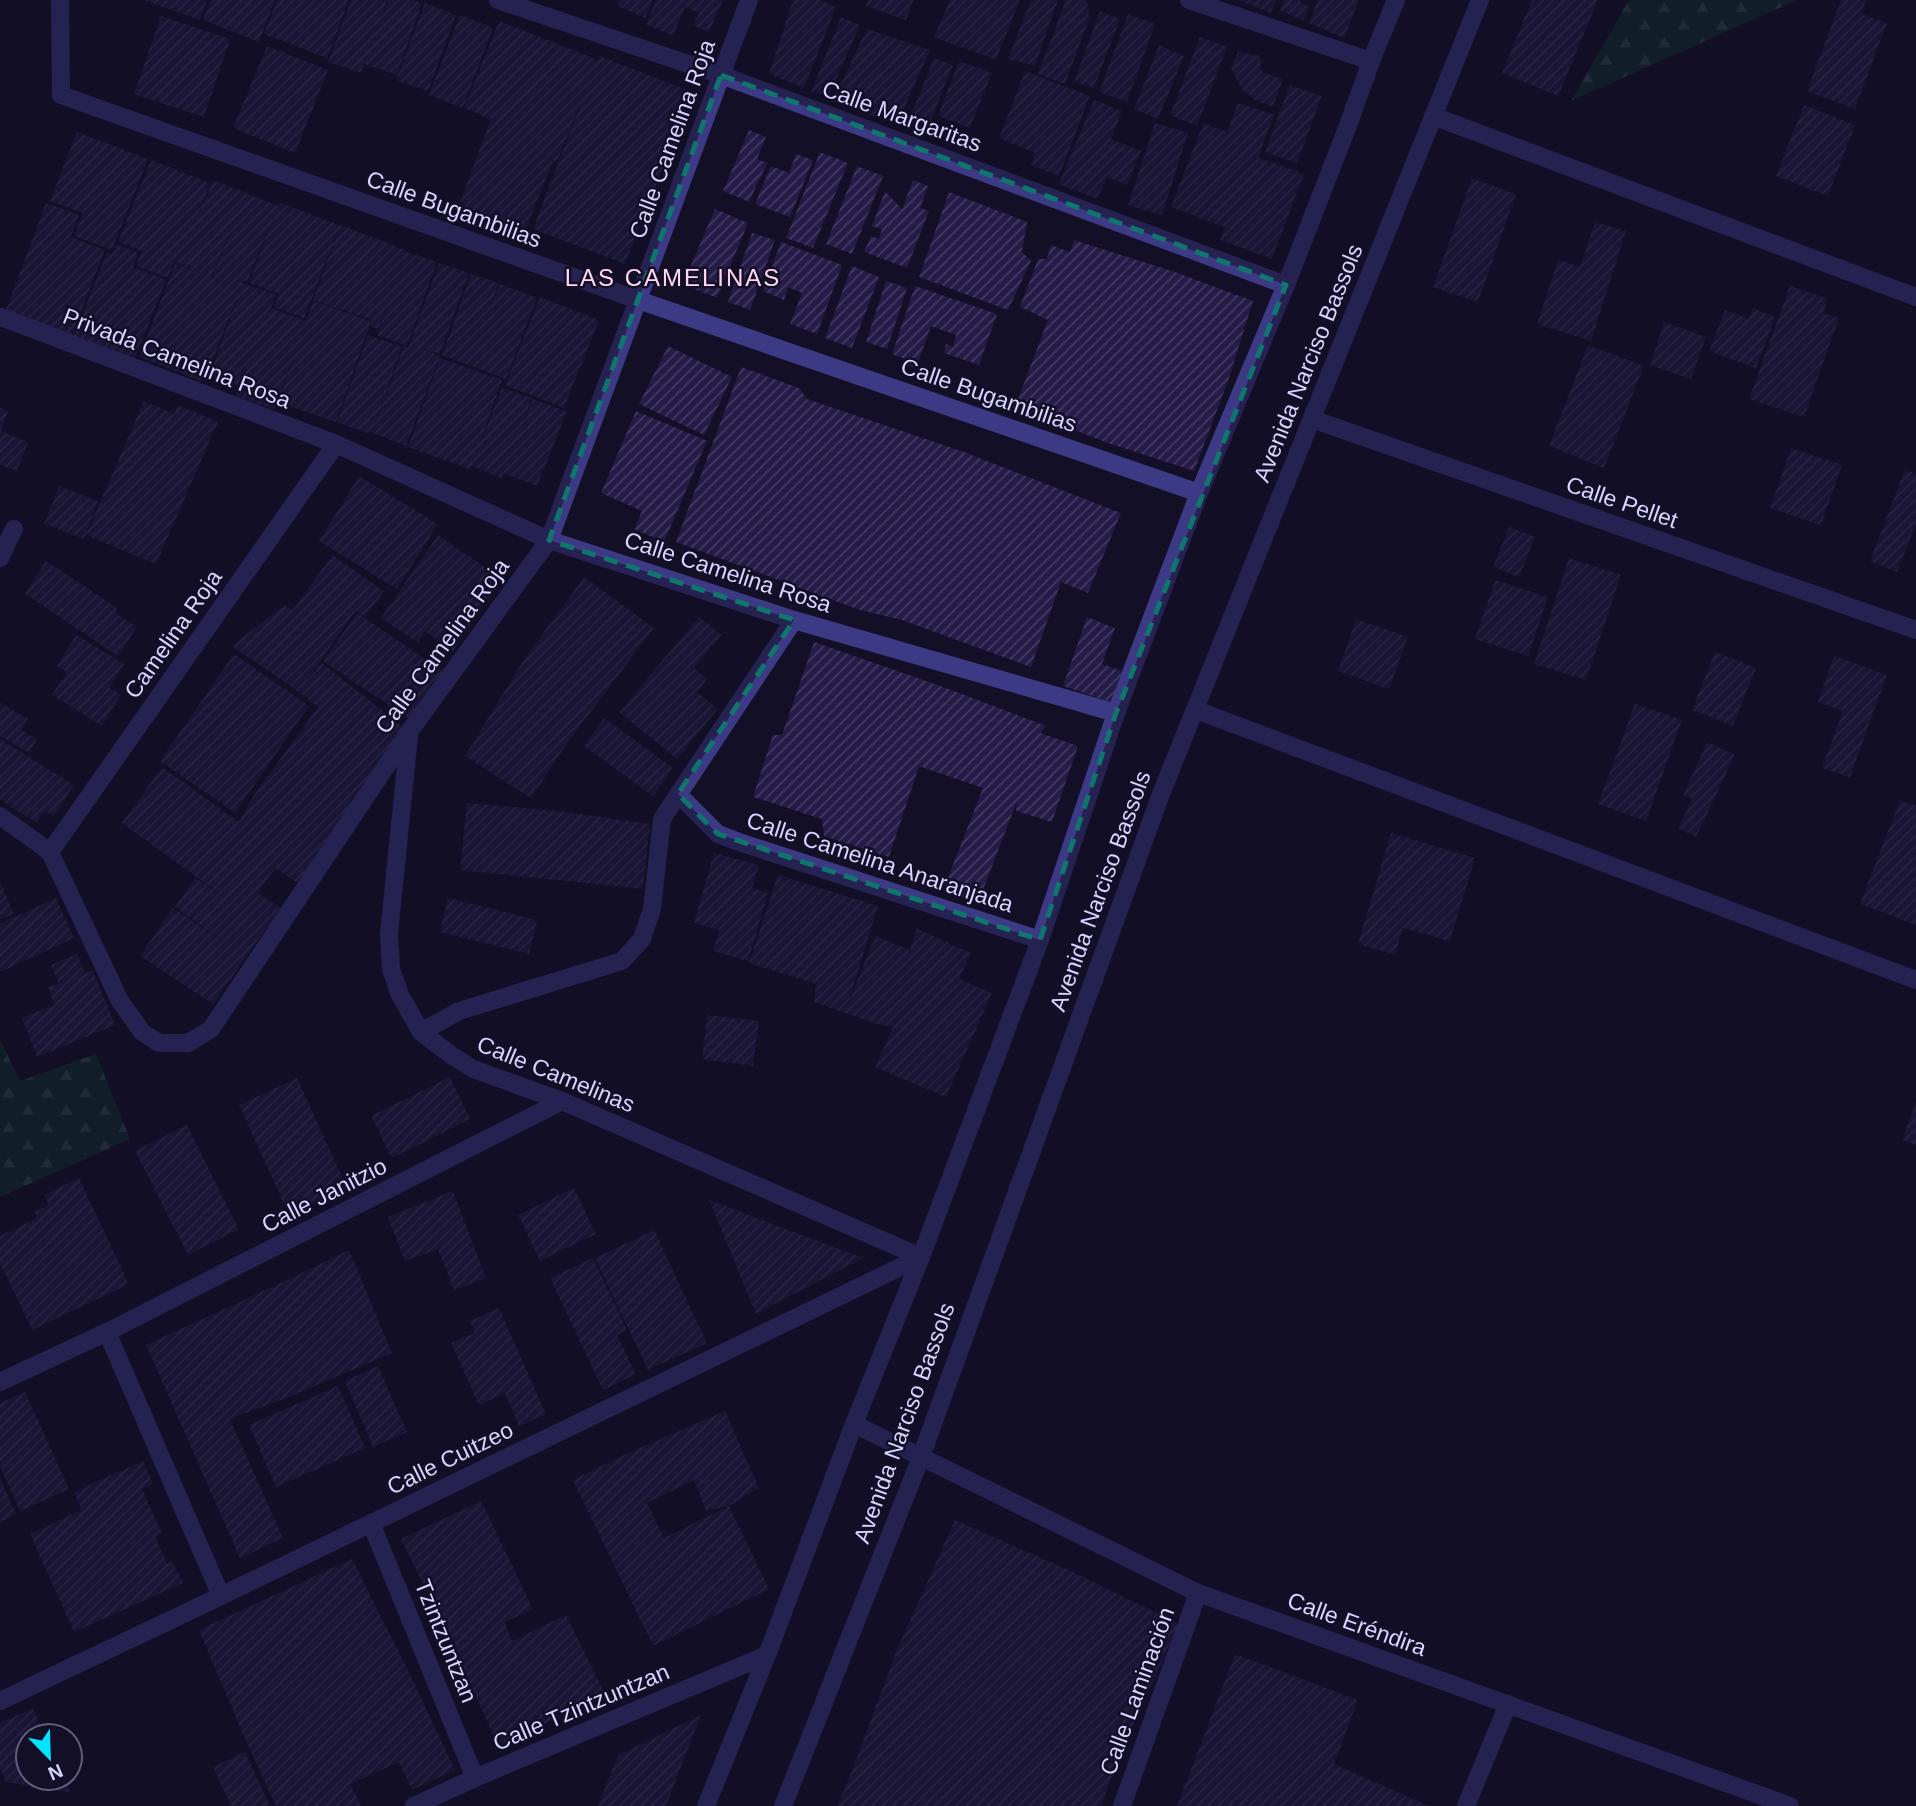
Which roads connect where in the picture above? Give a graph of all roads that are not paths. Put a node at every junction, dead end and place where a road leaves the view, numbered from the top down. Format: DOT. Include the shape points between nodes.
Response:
graph roads {
  1 [pos="60,0"];
  2 [pos="498,0"];
  3 [pos="749,0"];
  4 [pos="1189,0"];
  5 [pos="1396,0"];
  6 [pos="1480,0"];
  7 [pos="1371,61"];
  8 [pos="722,75"];
  9 [pos="1433,116"];
  10 [pos="1286,285"];
  11 [pos="1916,297"];
  12 [pos="638,300"];
  13 [pos="1,317"];
  14 [pos="1312,419"];
  15 [pos="336,444"];
  16 [pos="1199,493"];
  17 [pos="14,529"];
  18 [pos="549,540"];
  19 [pos="0,558"];
  20 [pos="794,620"];
  21 [pos="1916,630"];
  22 [pos="1196,710"];
  23 [pos="1116,713"];
  24 [pos="410,732"];
  25 [pos="678,794"];
  26 [pos="0,816"];
  27 [pos="50,852"];
  28 [pos="1040,940"];
  29 [pos="1916,980"];
  30 [pos="421,1032"];
  31 [pos="562,1101"];
  32 [pos="921,1256"];
  33 [pos="107,1332"];
  34 [pos="0,1382"];
  35 [pos="854,1424"];
  36 [pos="921,1457"];
  37 [pos="371,1523"];
  38 [pos="1198,1593"];
  39 [pos="220,1596"];
  40 [pos="767,1655"];
  41 [pos="0,1701"];
  42 [pos="1508,1704"];
  43 [pos="475,1778"];
  44 [pos="414,1806"];
  45 [pos="706,1806"];
  46 [pos="783,1806"];
  47 [pos="1122,1806"];
  48 [pos="1466,1806"];
  49 [pos="1790,1806"];
  1 -- 12 [label="street, Calle Bugambilias" via="61,95"];
  2 -- 8 [label="street, Calle Margaritas"];
  3 -- 8 [label="street, Calle Camelina Roja"];
  4 -- 7 [label="street"];
  5 -- 7 [label="street, Avenida Narciso Bassols"];
  6 -- 9 [label="street, Avenida Narciso Bassols"];
  7 -- 10 [label="street, Avenida Narciso Bassols"];
  8 -- 10 [label="street, Calle Margaritas"];
  8 -- 12 [label="street, Calle Camelina Roja"];
  9 -- 11 [label="street"];
  9 -- 14 [label="street, Avenida Narciso Bassols"];
  10 -- 16 [label="street, Avenida Narciso Bassols"];
  12 -- 16 [label="street, Calle Bugambilias"];
  12 -- 18 [label="street, Calle Camelina Roja"];
  13 -- 15 [label="street, Privada Camelina Rosa"];
  14 -- 21 [label="street, Calle Pellet"];
  14 -- 22 [label="street, Avenida Narciso Bassols"];
  15 -- 18 [label="street, Calle Camelina Rosa"];
  15 -- 27 [label="street, Camelina Roja"];
  16 -- 23 [label="street, Avenida Narciso Bassols"];
  17 -- 19 [label="street"];
  18 -- 20 [label="street, Calle Camelina Rosa"];
  18 -- 24 [label="street, Calle Camelina Roja"];
  20 -- 23 [label="street, Calle Camelina Rosa"];
  20 -- 25 [label="street"];
  22 -- 29 [label="street"];
  22 -- 36 [label="street, Avenida Narciso Bassols" via="1161,794"];
  23 -- 28 [label="street, Avenida Narciso Bassols"];
  24 -- 27 [label="street, Calle Camelina Roja" via="211,1029 188,1043 159,1043 142,1032 120,1001"];
  24 -- 30 [label="street, Calle Camelinas" via="389,934 391,969"];
  25 -- 28 [label="street, Calle Camelina Anaranjada" via="718,834"];
  25 -- 30 [label="street" via="662,819 652,909 642,939 622,961 459,1011"];
  26 -- 27 [label="street"];
  28 -- 32 [label="street, Avenida Narciso Bassols"];
  30 -- 31 [label="street, Calle Camelinas" via="473,1069"];
  31 -- 32 [label="street, Calle Camelinas"];
  31 -- 33 [label="street, Calle Janitzio"];
  32 -- 35 [label="street, Avenida Narciso Bassols"];
  32 -- 37 [label="street, Calle Cuitzeo"];
  33 -- 34 [label="street, Calle Janitzio"];
  33 -- 39 [label="street"];
  35 -- 36 [label="street, Calle Eréndira"];
  35 -- 40 [label="street, Avenida Narciso Bassols"];
  36 -- 38 [label="street, Calle Eréndira"];
  36 -- 46 [label="street, Avenida Narciso Bassols"];
  37 -- 39 [label="street, Calle Cuitzeo"];
  37 -- 43 [label="street, Tzintzuntzan"];
  38 -- 42 [label="street, Calle Eréndira"];
  38 -- 47 [label="street, Calle Laminación"];
  39 -- 41 [label="street, Calle Cuitzeo"];
  40 -- 43 [label="street, Calle Tzintzuntzan"];
  40 -- 45 [label="street, Avenida Narciso Bassols"];
  42 -- 48 [label="street"];
  42 -- 49 [label="street, Calle Eréndira"];
  43 -- 44 [label="street, Calle Tzintzuntzan"];
}
